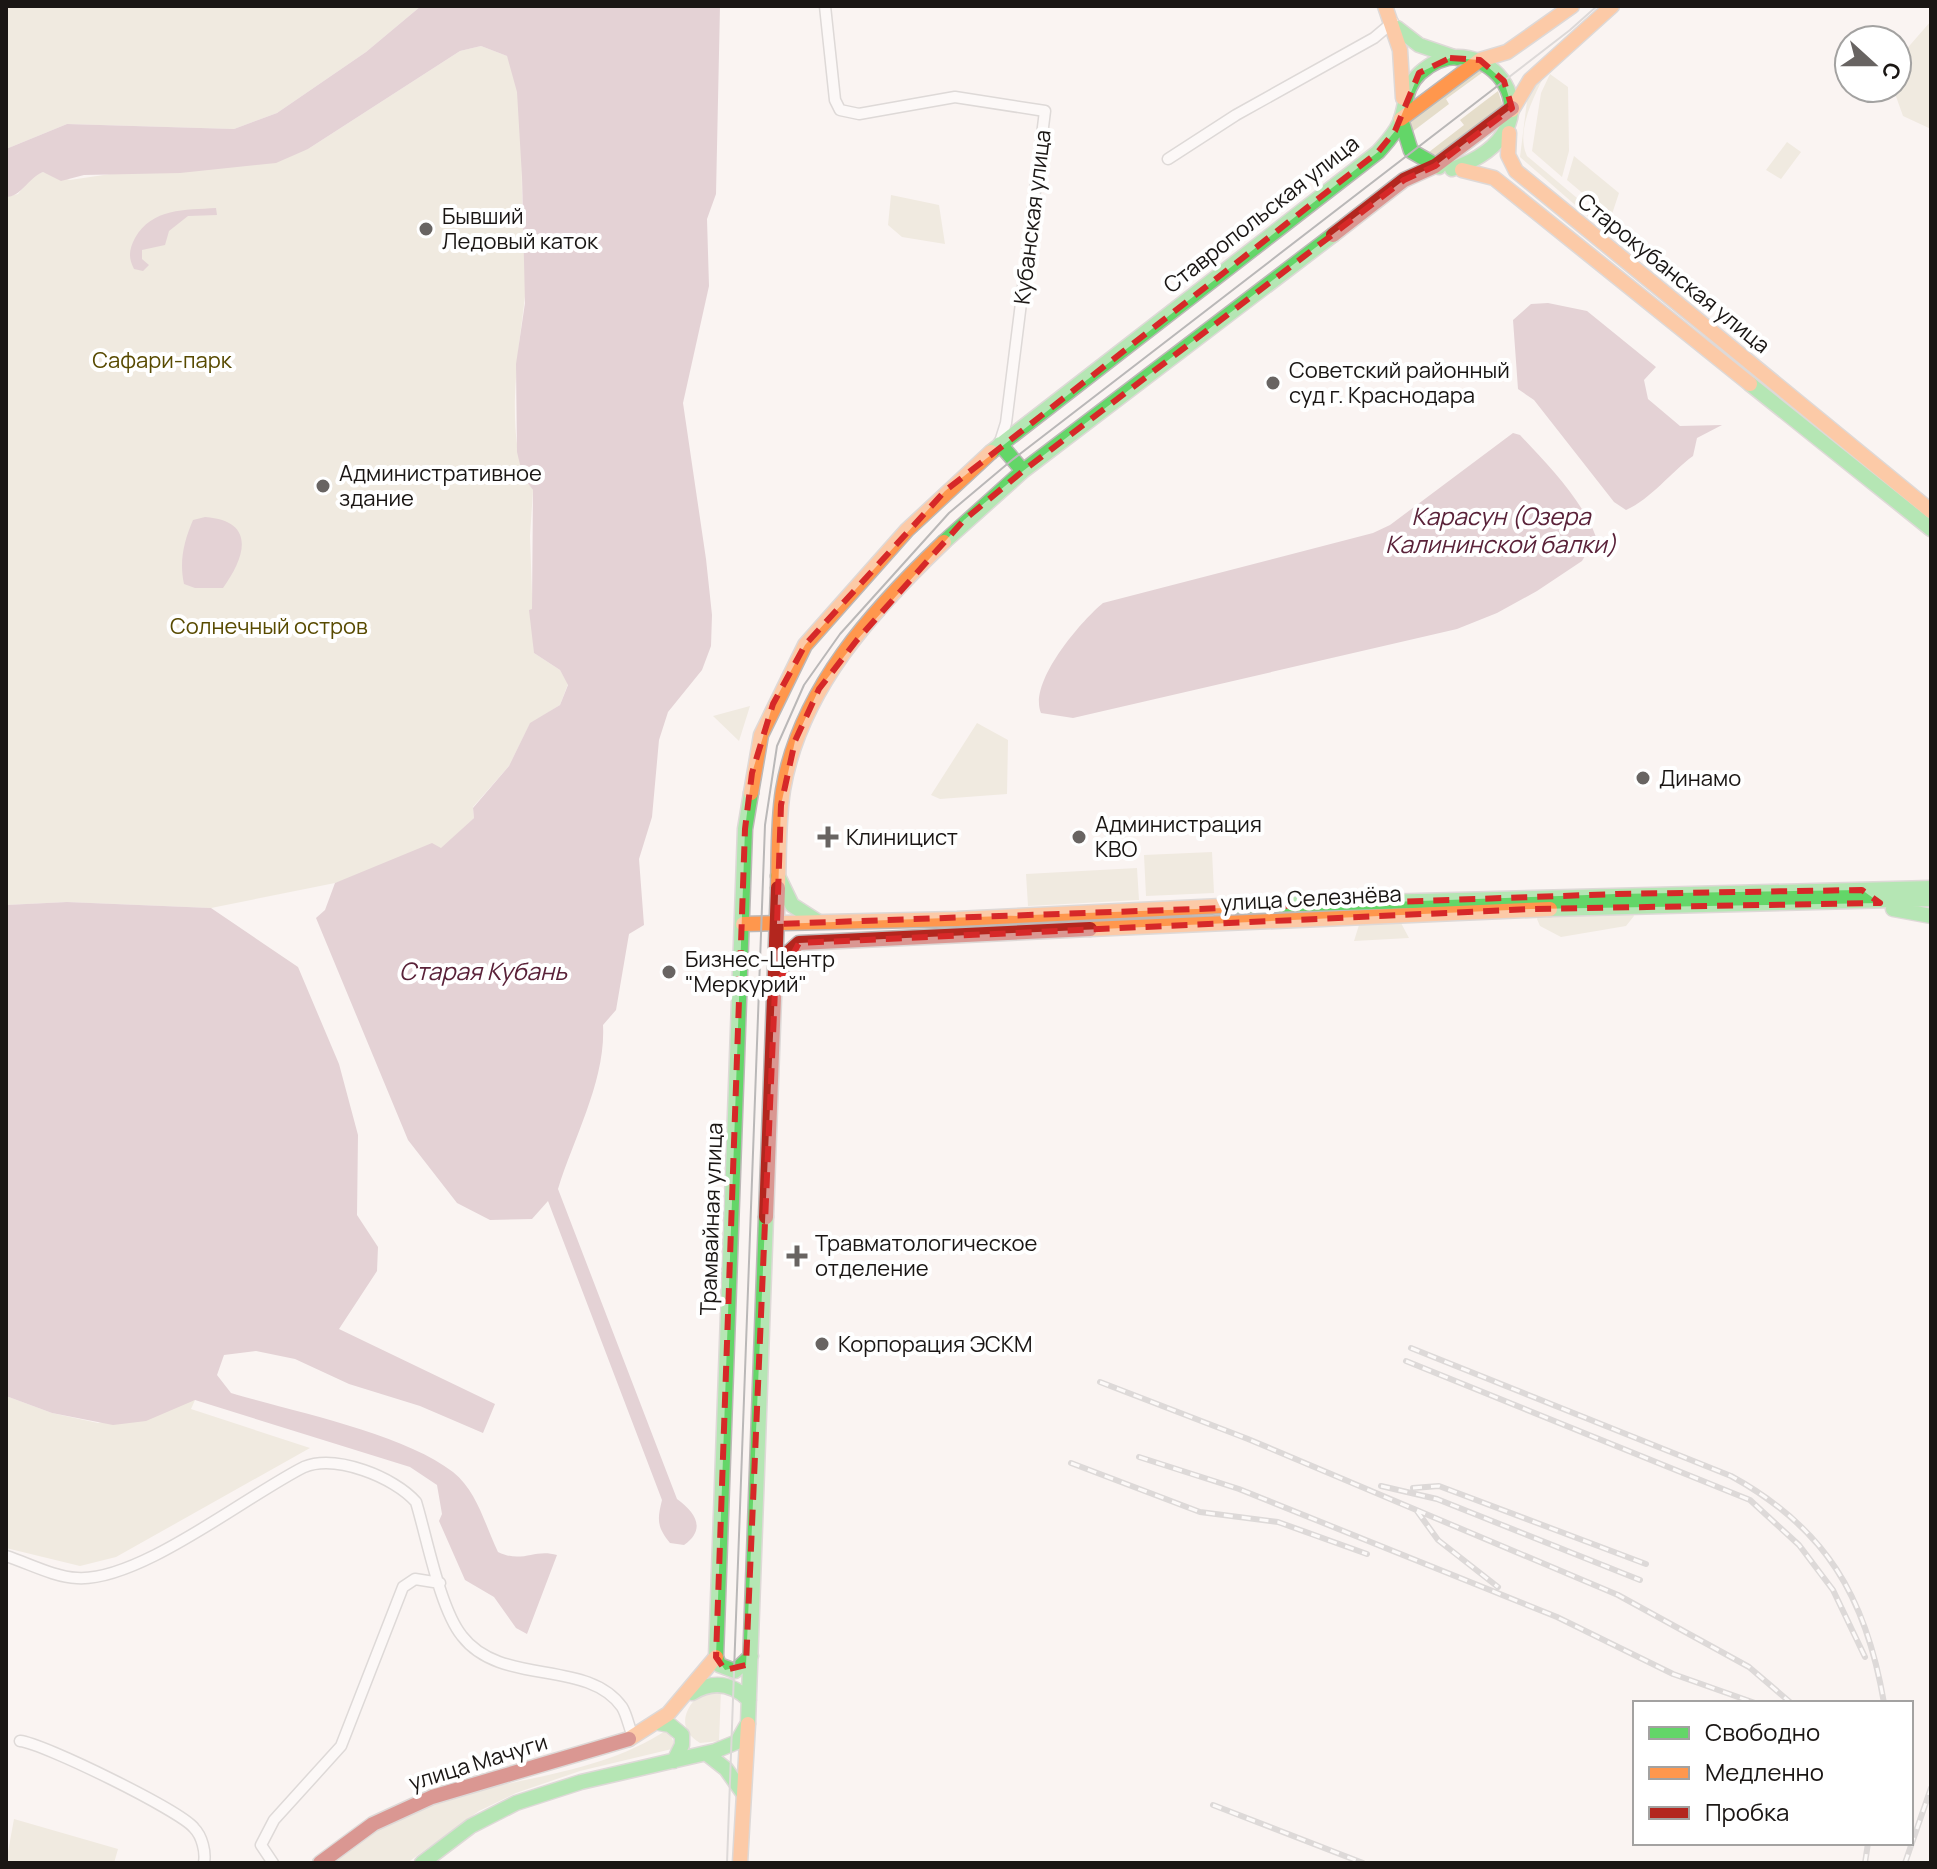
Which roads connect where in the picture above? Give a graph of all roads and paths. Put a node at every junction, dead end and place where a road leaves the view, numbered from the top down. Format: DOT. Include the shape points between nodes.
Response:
graph roads {
  1 [pos="825,6"];
  2 [pos="1385,6"];
  3 [pos="1572,6"];
  4 [pos="1612,6"];
  5 [pos="1395,25"];
  6 [pos="1457,58"];
  7 [pos="1480,60"];
  8 [pos="1403,100"];
  9 [pos="1512,108"];
  10 [pos="1401,119"];
  11 [pos="1168,159"];
  12 [pos="1435,166"];
  13 [pos="1452,169"];
  14 [pos="1000,444"];
  15 [pos="1023,471"];
  16 [pos="1931,511"];
  17 [pos="1931,529"];
  18 [pos="761,735"];
  19 [pos="778,876"];
  20 [pos="1862,890"];
  21 [pos="1880,903"];
  22 [pos="1927,903"];
  23 [pos="821,923"];
  24 [pos="743,924"];
  25 [pos="777,924"];
  26 [pos="775,989"];
  27 [pos="6,1556"];
  28 [pos="440,1583"];
  29 [pos="751,1656"];
  30 [pos="716,1657"];
  31 [pos="687,1697"];
  32 [pos="749,1700"];
  33 [pos="659,1723"];
  34 [pos="748,1723"];
  35 [pos="633,1736"];
  36 [pos="20,1741"];
  37 [pos="707,1754"];
  38 [pos="674,1761"];
  39 [pos="743,1793"];
  40 [pos="204,1863"];
  41 [pos="273,1863"];
  42 [pos="320,1863"];
  43 [pos="422,1863"];
  44 [pos="740,1863"];
  1 -- 14 [label="street, Кубанская улица" via="840,110 859,114 955,97 1045,111"];
  2 -- 5 [label="main road"];
  3 -- 7 [label="main road" via="1507,52"];
  4 -- 9 [label="main road" via="1530,78"];
  5 -- 6 [label="main road" via="1419,45"];
  5 -- 8 [label="main road" via="1404,67"];
  5 -- 11 [label="street"];
  6 -- 7 [label="main road"];
  6 -- 8 [label="main road" via="1419,73"];
  7 -- 9 [label="main road" via="1504,81"];
  7 -- 10 [label="main road"];
  8 -- 10 [label="main road, Ставропольская улица"];
  9 -- 12 [label="main road"];
  9 -- 13 [label="main road" via="1506,135 1496,150 1477,163"];
  9 -- 16 [label="main road, Старокубанская улица" via="1508,155 1516,171"];
  10 -- 12 [label="main road" via="1411,151"];
  10 -- 14 [label="main road, Ставропольская улица" via="1378,152"];
  12 -- 13 [label="main road, Старокубанская улица"];
  12 -- 15 [label="main road" via="1404,180"];
  13 -- 17 [label="main road, Старокубанская улица" via="1494,178"];
  14 -- 15 [label="main road"];
  14 -- 18 [label="main road, Ставропольская улица" via="916,520 805,645"];
  15 -- 19 [label="main road" via="964,520 819,689 795,741 781,805"];
  18 -- 24 [label="main road, Трамвайная улица" via="747,802"];
  19 -- 23 [label="main road" via="792,905"];
  19 -- 25 [label="main road"];
  20 -- 21 [label="main road, улица Селезнёва"];
  20 -- 22 [label="main road, улица Селезнёва"];
  20 -- 23 [label="main road, улица Селезнёва" via="1335,901"];
  21 -- 22 [label="main road, улица Селезнёва" via="1887,908"];
  21 -- 26 [label="main road, улица Селезнёва" via="1531,909 799,943 784,960"];
  23 -- 25 [label="main road, улица Селезнёва"];
  24 -- 25 [label="main road, улица Селезнёва"];
  24 -- 30 [label="main road, Трамвайная улица"];
  25 -- 26 [label="main road"];
  26 -- 29 [label="main road"];
  27 -- 28 [label="street" via="75,1578 116,1571 317,1462 352,1468 406,1491 416,1502"];
  28 -- 35 [label="street" via="449,1615 479,1655 582,1681 607,1694 622,1708"];
  28 -- 41 [label="street" via="415,1579 403,1587 341,1746 274,1820 261,1845"];
  29 -- 30 [label="main road" via="735,1671 725,1670"];
  29 -- 32 [label="main road"];
  30 -- 31 [label="main road, улица Мачуги"];
  31 -- 32 [label="main road" via="719,1683"];
  31 -- 33 [label="main road, улица Мачуги"];
  32 -- 34 [label="main road"];
  33 -- 35 [label="main road, улица Мачуги"];
  33 -- 38 [label="main road" via="682,1735"];
  34 -- 37 [label="main road" via="737,1742"];
  34 -- 39 [label="main road"];
  35 -- 42 [label="main road, улица Мачуги" via="390,1812 346,1838"];
  36 -- 40 [label="street" via="101,1774 194,1827 204,1848"];
  37 -- 38 [label="main road"];
  37 -- 39 [label="main road" via="730,1773"];
  38 -- 43 [label="main road" via="516,1803 471,1826"];
  39 -- 44 [label="main road"];
}
